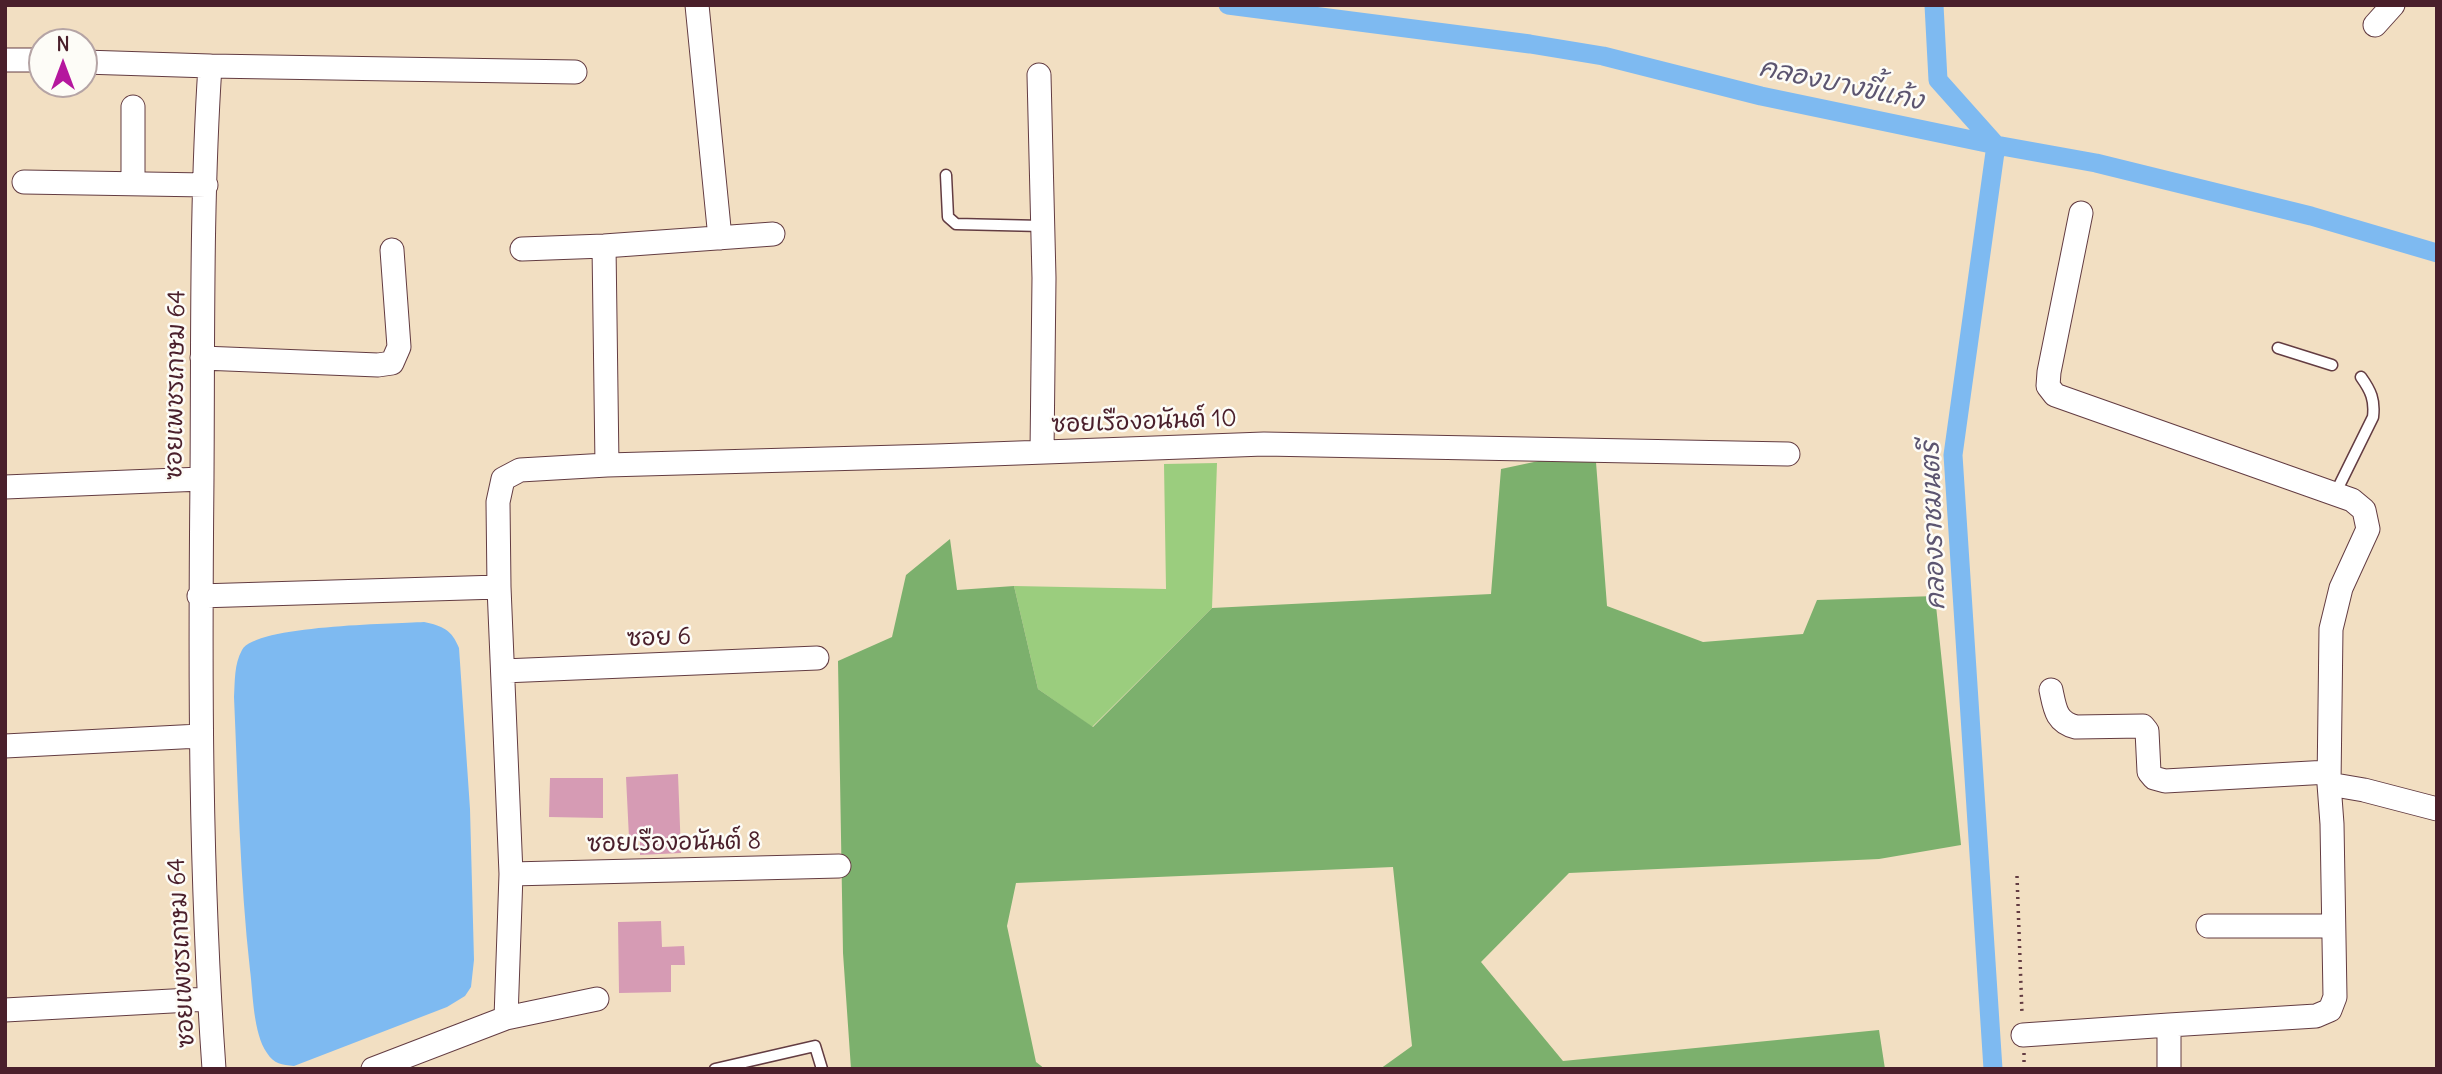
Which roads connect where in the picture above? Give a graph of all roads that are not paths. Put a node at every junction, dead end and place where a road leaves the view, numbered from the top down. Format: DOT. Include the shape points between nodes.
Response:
graph roads {
  1 [pos="697,5"];
  2 [pos="2393,5"];
  3 [pos="2375,25"];
  4 [pos="5,60"];
  5 [pos="28,60"];
  6 [pos="98,62"];
  7 [pos="210,66"];
  8 [pos="575,72"];
  9 [pos="1039,75"];
  10 [pos="133,107"];
  11 [pos="946,175"];
  12 [pos="24,182"];
  13 [pos="133,184"];
  14 [pos="206,185"];
  15 [pos="2081,213"];
  16 [pos="1042,226"];
  17 [pos="773,234"];
  18 [pos="720,238"];
  19 [pos="604,246"];
  20 [pos="522,249"];
  21 [pos="392,250"];
  22 [pos="2278,348"];
  23 [pos="202,358"];
  24 [pos="2332,365"];
  25 [pos="2361,377"];
  26 [pos="1042,452"];
  27 [pos="1788,454"];
  28 [pos="607,465"];
  29 [pos="202,479"];
  30 [pos="5,487"];
  31 [pos="2334,494"];
  32 [pos="499,587"];
  33 [pos="199,596"];
  34 [pos="817,658"];
  35 [pos="503,671"];
  36 [pos="2051,690"];
  37 [pos="200,736"];
  38 [pos="5,746"];
  39 [pos="2329,778"];
  40 [pos="2437,808"];
  41 [pos="839,866"];
  42 [pos="511,874"];
  43 [pos="2208,926"];
  44 [pos="2333,926"];
  45 [pos="209,999"];
  46 [pos="597,999"];
  47 [pos="5,1010"];
  48 [pos="506,1018"];
  49 [pos="2169,1025"];
  50 [pos="2023,1035"];
  51 [pos="214,1069"];
  52 [pos="373,1069"];
  53 [pos="715,1069"];
  54 [pos="822,1069"];
  55 [pos="2169,1069"];
  1 -- 18 [label="street"];
  2 -- 3 [label="street"];
  4 -- 5 [label="street"];
  6 -- 7 [label="street"];
  7 -- 8 [label="street"];
  7 -- 14 [label="street, ซอยเพชรเกษม 64"];
  9 -- 16 [label="street"];
  10 -- 13 [label="street"];
  11 -- 16 [label="lane" via="948,217 956,224"];
  12 -- 13 [label="street"];
  13 -- 14 [label="street"];
  14 -- 23 [label="street, ซอยเพชรเกษม 64"];
  15 -- 31 [label="street" via="2049,372 2048,386 2055,395"];
  16 -- 26 [label="street"];
  17 -- 18 [label="street"];
  18 -- 19 [label="street"];
  19 -- 20 [label="street"];
  19 -- 28 [label="street"];
  21 -- 23 [label="street" via="399,347 392,363"];
  22 -- 24 [label="lane"];
  23 -- 29 [label="street, ซอยเพชรเกษม 64"];
  25 -- 31 [label="lane" via="2375,403 2373,417"];
  26 -- 27 [label="street, ซอยเรืองอนันต์ 10" via="1264,444"];
  26 -- 28 [label="street, ซอยเรืองอนันต์ 10"];
  28 -- 32 [label="street, ซอยเรืองอนันต์ 10" via="520,470 503,479 498,502"];
  29 -- 30 [label="street"];
  29 -- 33 [label="street, ซอยเพชรเกษม 64"];
  31 -- 39 [label="street" via="2364,510 2368,529 2341,588 2331,629"];
  32 -- 33 [label="street"];
  32 -- 35 [label="street"];
  33 -- 37 [label="street, ซอยเพชรเกษม 64"];
  34 -- 35 [label="street, ซอย 6"];
  35 -- 42 [label="street"];
  36 -- 39 [label="street" via="2055,712 2066,725 2143,726 2149,772 2154,778"];
  37 -- 38 [label="street"];
  37 -- 45 [label="street, ซอยเพชรเกษม 64"];
  39 -- 40 [label="street"];
  39 -- 44 [label="street"];
  41 -- 42 [label="street, ซอยเรืองอนันต์ 8"];
  42 -- 48 [label="street"];
  43 -- 44 [label="street"];
  44 -- 49 [label="street" via="2335,997 2330,1010 2316,1016"];
  45 -- 47 [label="street"];
  45 -- 51 [label="street, ซอยเพชรเกษม 64"];
  46 -- 48 [label="street"];
  48 -- 52 [label="street"];
  49 -- 50 [label="street"];
  49 -- 55 [label="street"];
  53 -- 54 [label="lane" via="815,1046"];
}
